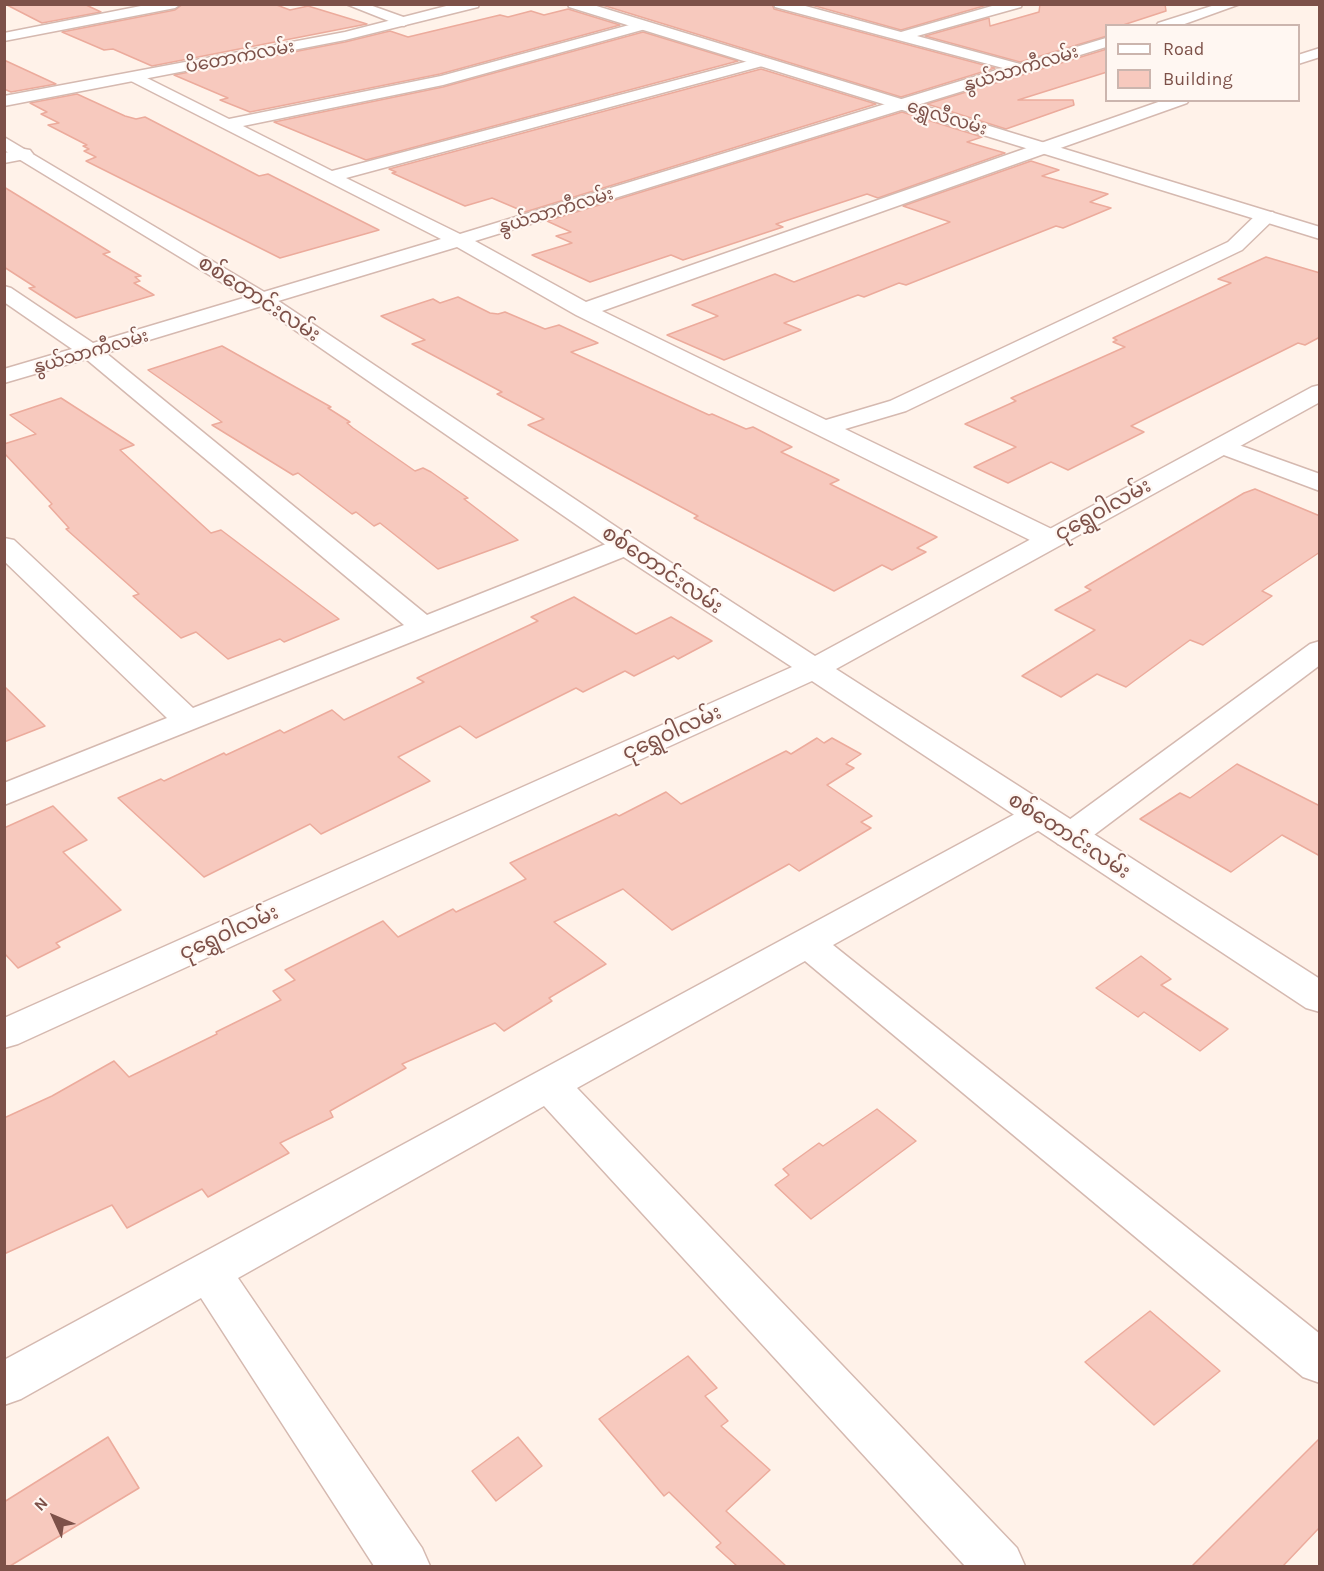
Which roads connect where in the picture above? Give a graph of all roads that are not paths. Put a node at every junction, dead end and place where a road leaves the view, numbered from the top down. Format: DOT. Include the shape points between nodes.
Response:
graph roads {
  1 [pos="175,4"];
  2 [pos="352,4"];
  3 [pos="473,4"];
  4 [pos="574,4"];
  5 [pos="780,4"];
  6 [pos="1016,4"];
  7 [pos="1234,4"];
  8 [pos="404,22"];
  9 [pos="1169,24"];
  10 [pos="644,25"];
  11 [pos="901,37"];
  12 [pos="4,38"];
  13 [pos="1105,43"];
  14 [pos="1320,52"];
  15 [pos="1300,60"];
  16 [pos="761,62"];
  17 [pos="1019,68"];
  18 [pos="135,77"];
  19 [pos="4,101"];
  20 [pos="1175,102"];
  21 [pos="904,105"];
  22 [pos="227,124"];
  23 [pos="1043,149"];
  24 [pos="11,151"];
  25 [pos="330,177"];
  26 [pos="1266,216"];
  27 [pos="1320,233"];
  28 [pos="460,241"];
  29 [pos="4,292"];
  30 [pos="264,300"];
  31 [pos="584,310"];
  32 [pos="91,352"];
  33 [pos="4,376"];
  34 [pos="1320,392"];
  35 [pos="823,428"];
  36 [pos="1222,446"];
  37 [pos="1320,483"];
  38 [pos="1050,539"];
  39 [pos="4,546"];
  40 [pos="626,546"];
  41 [pos="424,627"];
  42 [pos="1320,650"];
  43 [pos="813,669"];
  44 [pos="188,721"];
  45 [pos="4,795"];
  46 [pos="1054,826"];
  47 [pos="807,943"];
  48 [pos="1320,998"];
  49 [pos="4,1034"];
  50 [pos="549,1085"];
  51 [pos="209,1272"];
  52 [pos="1320,1362"];
  53 [pos="4,1384"];
  54 [pos="404,1566"];
  55 [pos="999,1566"];
  1 -- 12 [label="street"];
  2 -- 8 [label="street"];
  3 -- 8 [label="street, ပိတောက်လမ်း"];
  4 -- 10 [label="street, ရွှေလီလမ်း"];
  5 -- 11 [label="street"];
  6 -- 11 [label="street"];
  7 -- 9 [label="street"];
  8 -- 18 [label="street, ပိတောက်လမ်း"];
  10 -- 16 [label="street, ရွှေလီလမ်း"];
  10 -- 22 [label="street" via="443,80"];
  11 -- 17 [label="street"];
  13 -- 17 [label="street, နွယ်သာကီလမ်း"];
  14 -- 15 [label="street"];
  16 -- 21 [label="street, ရွှေလီလမ်း"];
  16 -- 25 [label="street"];
  17 -- 21 [label="street, နွယ်သာကီလမ်း"];
  18 -- 19 [label="street, ပိတောက်လမ်း"];
  18 -- 22 [label="street"];
  20 -- 23 [label="street"];
  21 -- 23 [label="street, ရွှေလီလမ်း"];
  21 -- 28 [label="street, နွယ်သာကီလမ်း"];
  22 -- 25 [label="street"];
  23 -- 26 [label="street, ရွှေလီလမ်း"];
  23 -- 31 [label="street"];
  24 -- 30 [label="street, စစ်တောင်းလမ်း"];
  25 -- 28 [label="street"];
  26 -- 27 [label="street, ရွှေလီလမ်း"];
  26 -- 35 [label="street" via="1234,246 1105,308 897,406"];
  28 -- 30 [label="street, နွယ်သာကီလမ်း"];
  28 -- 31 [label="street"];
  29 -- 32 [label="street"];
  30 -- 32 [label="street, နွယ်သာကီလမ်း"];
  30 -- 40 [label="street, စစ်တောင်းလမ်း"];
  31 -- 35 [label="street"];
  32 -- 33 [label="street, နွယ်သာကီလမ်း"];
  32 -- 41 [label="street"];
  34 -- 36 [label="street, ငုရွှေဝါလမ်း"];
  35 -- 38 [label="street"];
  36 -- 37 [label="street"];
  36 -- 38 [label="street, ငုရွှေဝါလမ်း"];
  38 -- 43 [label="street, ငုရွှေဝါလမ်း"];
  39 -- 44 [label="street"];
  40 -- 41 [label="street"];
  40 -- 43 [label="street, စစ်တောင်းလမ်း"];
  41 -- 44 [label="street"];
  42 -- 46 [label="street"];
  43 -- 46 [label="street, စစ်တောင်းလမ်း"];
  43 -- 49 [label="street, ငုရွှေဝါလမ်း"];
  44 -- 45 [label="street"];
  46 -- 47 [label="street"];
  46 -- 48 [label="street, စစ်တောင်းလမ်း"];
  47 -- 50 [label="street"];
  47 -- 52 [label="street"];
  50 -- 51 [label="street"];
  50 -- 55 [label="street"];
  51 -- 53 [label="street"];
  51 -- 54 [label="street"];
}
